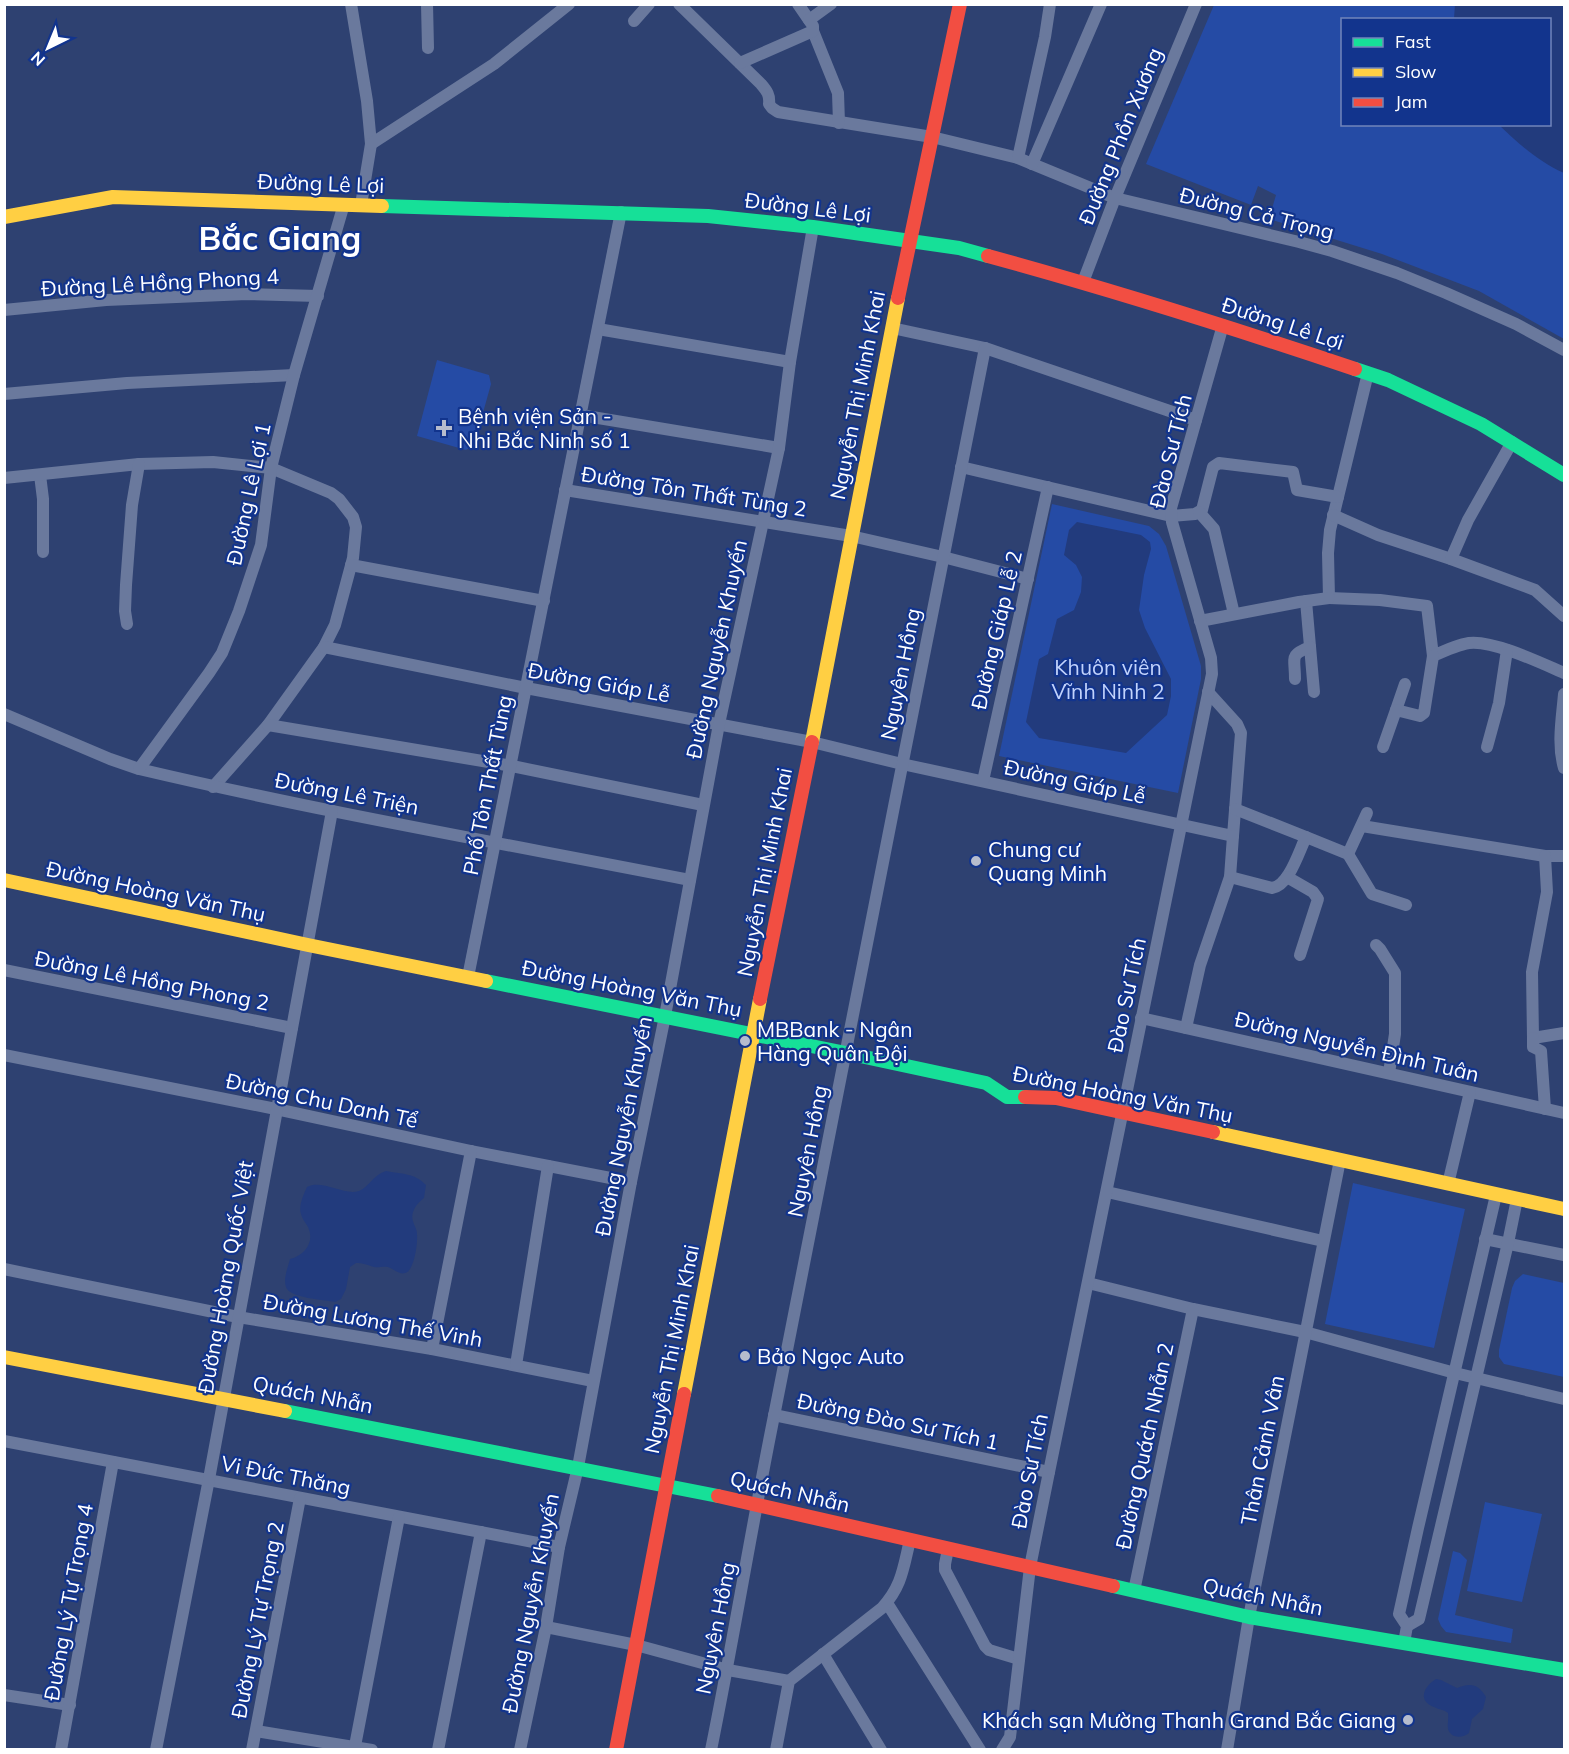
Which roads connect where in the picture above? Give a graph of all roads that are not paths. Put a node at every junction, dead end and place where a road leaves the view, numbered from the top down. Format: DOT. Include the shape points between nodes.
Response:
graph roads {
  1 [pos="351,4"];
  2 [pos="427,4"];
  3 [pos="568,4"];
  4 [pos="649,4"];
  5 [pos="679,4"];
  6 [pos="798,4"];
  7 [pos="831,4"];
  8 [pos="960,4"];
  9 [pos="1050,4"];
  10 [pos="1101,4"];
  11 [pos="1196,4"];
  12 [pos="634,21"];
  13 [pos="811,26"];
  14 [pos="428,48"];
  15 [pos="741,63"];
  16 [pos="839,123"];
  17 [pos="932,137"];
  18 [pos="371,144"];
  19 [pos="1018,158"];
  20 [pos="1032,164"];
  21 [pos="1115,198"];
  22 [pos="344,204"];
  23 [pos="361,205"];
  24 [pos="621,212"];
  25 [pos="4,217"];
  26 [pos="813,227"];
  27 [pos="910,240"];
  28 [pos="1083,282"];
  29 [pos="318,296"];
  30 [pos="4,310"];
  31 [pos="1223,325"];
  32 [pos="892,328"];
  33 [pos="598,329"];
  34 [pos="985,348"];
  35 [pos="1564,350"];
  36 [pos="790,362"];
  37 [pos="1368,374"];
  38 [pos="294,375"];
  39 [pos="4,394"];
  40 [pos="580,415"];
  41 [pos="1196,420"];
  42 [pos="1512,442"];
  43 [pos="779,448"];
  44 [pos="139,464"];
  45 [pos="962,467"];
  46 [pos="271,468"];
  47 [pos="40,475"];
  48 [pos="1564,475"];
  49 [pos="4,478"];
  50 [pos="1048,487"];
  51 [pos="565,490"];
  52 [pos="1338,497"];
  53 [pos="1199,512"];
  54 [pos="1333,515"];
  55 [pos="1171,516"];
  56 [pos="764,521"];
  57 [pos="850,536"];
  58 [pos="43,552"];
  59 [pos="943,557"];
  60 [pos="1451,559"];
  61 [pos="351,565"];
  62 [pos="1028,579"];
  63 [pos="1329,598"];
  64 [pos="544,601"];
  65 [pos="1306,601"];
  66 [pos="1234,614"];
  67 [pos="1564,616"];
  68 [pos="1200,621"];
  69 [pos="127,624"];
  70 [pos="324,647"];
  71 [pos="1310,647"];
  72 [pos="1507,650"];
  73 [pos="1433,656"];
  74 [pos="1564,673"];
  75 [pos="1295,679"];
  76 [pos="1405,684"];
  77 [pos="526,688"];
  78 [pos="1208,692"];
  79 [pos="1314,692"];
  80 [pos="1564,694"];
  81 [pos="1396,710"];
  82 [pos="4,714"];
  83 [pos="719,724"];
  84 [pos="268,725"];
  85 [pos="812,742"];
  86 [pos="1383,747"];
  87 [pos="1487,747"];
  88 [pos="902,764"];
  89 [pos="512,766"];
  90 [pos="1564,768"];
  91 [pos="139,769"];
  92 [pos="983,781"];
  93 [pos="213,786"];
  94 [pos="703,805"];
  95 [pos="1235,809"];
  96 [pos="332,811"];
  97 [pos="1367,813"];
  98 [pos="1182,824"];
  99 [pos="1362,826"];
  100 [pos="1233,836"];
  101 [pos="1306,837"];
  102 [pos="496,842"];
  103 [pos="1348,854"];
  104 [pos="1545,856"];
  105 [pos="1564,856"];
  106 [pos="1230,877"];
  107 [pos="1287,877"];
  108 [pos="4,880"];
  109 [pos="690,880"];
  110 [pos="1406,905"];
  111 [pos="308,945"];
  112 [pos="1376,945"];
  113 [pos="1300,955"];
  114 [pos="4,970"];
  115 [pos="468,977"];
  116 [pos="665,1016"];
  117 [pos="1141,1018"];
  118 [pos="292,1028"];
  119 [pos="1186,1028"];
  120 [pos="753,1033"];
  121 [pos="1564,1033"];
  122 [pos="1533,1038"];
  123 [pos="846,1053"];
  124 [pos="4,1055"];
  125 [pos="1389,1073"];
  126 [pos="1470,1092"];
  127 [pos="276,1109"];
  128 [pos="1545,1109"];
  129 [pos="1123,1112"];
  130 [pos="1564,1113"];
  131 [pos="471,1151"];
  132 [pos="1340,1160"];
  133 [pos="548,1166"];
  134 [pos="632,1182"];
  135 [pos="1448,1184"];
  136 [pos="1107,1192"];
  137 [pos="1496,1195"];
  138 [pos="1517,1199"];
  139 [pos="1564,1209"];
  140 [pos="1485,1239"];
  141 [pos="1323,1241"];
  142 [pos="1508,1244"];
  143 [pos="1564,1255"];
  144 [pos="4,1269"];
  145 [pos="1088,1283"];
  146 [pos="1193,1309"];
  147 [pos="238,1317"];
  148 [pos="1305,1332"];
  149 [pos="432,1349"];
  150 [pos="4,1357"];
  151 [pos="516,1365"];
  152 [pos="1455,1373"];
  153 [pos="1475,1377"];
  154 [pos="593,1381"];
  155 [pos="223,1398"];
  156 [pos="1564,1399"];
  157 [pos="774,1415"];
  158 [pos="4,1441"];
  159 [pos="113,1462"];
  160 [pos="578,1467"];
  161 [pos="1049,1472"];
  162 [pos="209,1479"];
  163 [pos="667,1485"];
  164 [pos="300,1498"];
  165 [pos="757,1504"];
  166 [pos="399,1517"];
  167 [pos="481,1532"];
  168 [pos="910,1540"];
  169 [pos="559,1547"];
  170 [pos="948,1549"];
  171 [pos="1030,1567"];
  172 [pos="1134,1591"];
  173 [pos="887,1603"];
  174 [pos="1249,1617"];
  175 [pos="1407,1626"];
  176 [pos="546,1627"];
  177 [pos="1404,1643"];
  178 [pos="636,1645"];
  179 [pos="823,1654"];
  180 [pos="1019,1659"];
  181 [pos="728,1670"];
  182 [pos="1564,1670"];
  183 [pos="789,1681"];
  184 [pos="4,1695"];
  185 [pos="70,1705"];
  186 [pos="256,1731"];
  187 [pos="355,1746"];
  188 [pos="60,1749"];
  189 [pos="156,1749"];
  190 [pos="252,1749"];
  191 [pos="372,1749"];
  192 [pos="438,1749"];
  193 [pos="520,1749"];
  194 [pos="616,1749"];
  195 [pos="711,1749"];
  196 [pos="776,1749"];
  197 [pos="881,1749"];
  198 [pos="980,1749"];
  199 [pos="1002,1749"];
  200 [pos="1227,1749"];
  1 -- 18 [label="street"];
  2 -- 14 [label="street"];
  3 -- 18 [label="street" via="494,64"];
  4 -- 12 [label="street"];
  5 -- 15 [label="street"];
  6 -- 13 [label="street"];
  7 -- 13 [label="street"];
  8 -- 17 [label="street, Nguyễn Thị Minh Khai"];
  9 -- 19 [label="street"];
  10 -- 20 [label="street"];
  11 -- 21 [label="street, Đường Phồn Xương"];
  13 -- 15 [label="street"];
  13 -- 16 [label="street" via="837,93"];
  15 -- 16 [label="street, Đường Cả Trọng" via="767,92 772,108 788,115"];
  16 -- 17 [label="street, Đường Cả Trọng"];
  17 -- 19 [label="street, Đường Cả Trọng"];
  17 -- 27 [label="street, Nguyễn Thị Minh Khai"];
  18 -- 23 [label="street"];
  19 -- 20 [label="street, Đường Cả Trọng"];
  20 -- 21 [label="street, Đường Cả Trọng"];
  21 -- 28 [label="street, Đường Phồn Xương"];
  21 -- 35 [label="street, Đường Cả Trọng" via="1369,263 1446,292"];
  22 -- 23 [label="street, Đường Lê Lợi"];
  22 -- 25 [label="street, Đường Lê Lợi" via="113,197"];
  22 -- 29 [label="street, Đường Lê Lợi 1"];
  23 -- 24 [label="street, Đường Lê Lợi"];
  24 -- 26 [label="street, Đường Lê Lợi"];
  24 -- 33 [label="street, Phố Tôn Thất Tùng"];
  26 -- 27 [label="street, Đường Lê Lợi"];
  26 -- 36 [label="street, Đường Nguyễn Khuyến"];
  27 -- 28 [label="street, Đường Lê Lợi" via="959,248"];
  27 -- 32 [label="street, Nguyễn Thị Minh Khai"];
  28 -- 31 [label="street, Đường Lê Lợi"];
  29 -- 30 [label="street, Đường Lê Hồng Phong 4" via="235,294"];
  29 -- 38 [label="street, Đường Lê Lợi 1"];
  31 -- 37 [label="street, Đường Lê Lợi"];
  31 -- 41 [label="street, Đào Sư Tích"];
  32 -- 34 [label="street"];
  32 -- 57 [label="street, Nguyễn Thị Minh Khai"];
  33 -- 36 [label="street"];
  33 -- 40 [label="street, Phố Tôn Thất Tùng"];
  34 -- 41 [label="street"];
  34 -- 45 [label="street, Nguyên Hồng"];
  36 -- 43 [label="street, Đường Nguyễn Khuyến"];
  37 -- 42 [label="street, Đường Lê Lợi" via="1445,406"];
  37 -- 52 [label="street"];
  38 -- 39 [label="street"];
  38 -- 46 [label="street, Đường Lê Lợi 1"];
  40 -- 43 [label="street"];
  40 -- 51 [label="street, Phố Tôn Thất Tùng"];
  41 -- 55 [label="street, Đào Sư Tích"];
  42 -- 48 [label="street, Đường Lê Lợi"];
  42 -- 60 [label="street"];
  43 -- 56 [label="street, Đường Nguyễn Khuyến"];
  44 -- 46 [label="street" via="213,462"];
  44 -- 47 [label="street"];
  44 -- 69 [label="street" via="132,505"];
  45 -- 50 [label="street"];
  45 -- 59 [label="street, Nguyên Hồng"];
  46 -- 61 [label="street" via="331,494 346,507 356,527"];
  46 -- 91 [label="street, Đường Lê Lợi 1" via="261,545 222,653"];
  47 -- 49 [label="street"];
  47 -- 58 [label="street"];
  50 -- 55 [label="street"];
  50 -- 62 [label="street, Đường Giáp Lễ 2"];
  51 -- 56 [label="street, Đường Tôn Thất Tùng 2"];
  51 -- 64 [label="street, Phố Tôn Thất Tùng"];
  52 -- 53 [label="street" via="1297,490 1293,472 1219,462 1213,467"];
  52 -- 54 [label="street"];
  53 -- 55 [label="street"];
  53 -- 66 [label="street" via="1214,529"];
  54 -- 60 [label="street" via="1378,535"];
  54 -- 63 [label="street" via="1328,543"];
  55 -- 68 [label="street, Đào Sư Tích"];
  56 -- 57 [label="street, Đường Tôn Thất Tùng 2"];
  56 -- 83 [label="street, Đường Nguyễn Khuyến"];
  57 -- 59 [label="street, Đường Tôn Thất Tùng 2"];
  57 -- 85 [label="street, Nguyễn Thị Minh Khai"];
  59 -- 62 [label="street, Đường Tôn Thất Tùng 2"];
  59 -- 88 [label="street, Nguyên Hồng"];
  60 -- 67 [label="street" via="1535,590"];
  61 -- 64 [label="street"];
  61 -- 70 [label="street" via="335,625"];
  62 -- 92 [label="street, Đường Giáp Lễ 2"];
  63 -- 65 [label="street"];
  63 -- 73 [label="street" via="1427,606"];
  64 -- 77 [label="street, Phố Tôn Thất Tùng"];
  65 -- 66 [label="street"];
  65 -- 71 [label="street"];
  66 -- 68 [label="street"];
  68 -- 78 [label="street, Đào Sư Tích" via="1213,664"];
  70 -- 77 [label="street, Đường Giáp Lễ"];
  70 -- 84 [label="street"];
  71 -- 75 [label="street" via="1295,656"];
  71 -- 79 [label="street"];
  72 -- 73 [label="street" via="1469,643"];
  72 -- 74 [label="street"];
  72 -- 87 [label="street"];
  73 -- 81 [label="street" via="1422,716"];
  76 -- 81 [label="street"];
  77 -- 83 [label="street, Đường Giáp Lễ"];
  77 -- 89 [label="street, Phố Tôn Thất Tùng"];
  78 -- 95 [label="street" via="1241,733"];
  78 -- 98 [label="street, Đào Sư Tích"];
  80 -- 90 [label="street"];
  81 -- 86 [label="street"];
  82 -- 91 [label="street, Đường Lê Triện"];
  83 -- 85 [label="street, Đường Giáp Lễ"];
  83 -- 94 [label="street, Đường Nguyễn Khuyến"];
  84 -- 89 [label="street"];
  84 -- 93 [label="street"];
  85 -- 88 [label="street, Đường Giáp Lễ"];
  85 -- 120 [label="street, Nguyễn Thị Minh Khai"];
  88 -- 92 [label="street, Đường Giáp Lễ"];
  88 -- 123 [label="street, Nguyên Hồng"];
  89 -- 94 [label="street"];
  89 -- 102 [label="street, Phố Tôn Thất Tùng"];
  91 -- 93 [label="street, Đường Lê Triện"];
  92 -- 98 [label="street, Đường Giáp Lễ"];
  93 -- 96 [label="street, Đường Lê Triện"];
  94 -- 109 [label="street, Đường Nguyễn Khuyến"];
  95 -- 100 [label="street"];
  95 -- 101 [label="street"];
  96 -- 102 [label="street, Đường Lê Triện"];
  96 -- 111 [label="street, Đường Hoàng Quốc Việt"];
  97 -- 99 [label="street"];
  98 -- 100 [label="street, Đường Giáp Lễ"];
  98 -- 117 [label="street, Đào Sư Tích"];
  99 -- 103 [label="street"];
  99 -- 104 [label="street"];
  100 -- 106 [label="street"];
  101 -- 103 [label="street"];
  101 -- 107 [label="street"];
  102 -- 109 [label="street, Đường Lê Triện"];
  102 -- 115 [label="street, Phố Tôn Thất Tùng"];
  103 -- 110 [label="street" via="1372,894"];
  104 -- 105 [label="street"];
  104 -- 122 [label="street" via="1547,892 1532,972"];
  106 -- 107 [label="street" via="1272,888"];
  106 -- 119 [label="street" via="1200,965"];
  107 -- 113 [label="street" via="1318,899"];
  108 -- 111 [label="street, Đường Hoàng Văn Thụ"];
  109 -- 116 [label="street, Đường Nguyễn Khuyến"];
  111 -- 115 [label="street, Đường Hoàng Văn Thụ"];
  111 -- 118 [label="street, Đường Hoàng Quốc Việt"];
  112 -- 125 [label="street" via="1395,973 1395,1034"];
  114 -- 118 [label="street, Đường Lê Hồng Phong 2"];
  115 -- 116 [label="street, Đường Hoàng Văn Thụ"];
  116 -- 120 [label="street, Đường Hoàng Văn Thụ"];
  116 -- 134 [label="street, Đường Nguyễn Khuyến"];
  117 -- 119 [label="street, Đường Nguyễn Đình Tuân"];
  117 -- 129 [label="street, Đào Sư Tích"];
  118 -- 127 [label="street, Đường Hoàng Quốc Việt"];
  119 -- 125 [label="street, Đường Nguyễn Đình Tuân"];
  120 -- 123 [label="street, Đường Hoàng Văn Thụ"];
  120 -- 163 [label="street, Nguyễn Thị Minh Khai"];
  121 -- 122 [label="street"];
  122 -- 128 [label="street" via="1533,1047 1541,1051"];
  123 -- 129 [label="street, Đường Hoàng Văn Thụ" via="986,1083 1007,1097 1056,1098"];
  123 -- 157 [label="street, Nguyên Hồng"];
  124 -- 127 [label="street, Đường Chu Danh Tể"];
  125 -- 126 [label="street, Đường Nguyễn Đình Tuân"];
  126 -- 128 [label="street, Đường Nguyễn Đình Tuân"];
  126 -- 135 [label="street"];
  127 -- 131 [label="street, Đường Chu Danh Tể"];
  127 -- 147 [label="street, Đường Hoàng Quốc Việt"];
  128 -- 130 [label="street, Đường Nguyễn Đình Tuân"];
  129 -- 132 [label="street, Đường Hoàng Văn Thụ"];
  129 -- 136 [label="street, Đào Sư Tích"];
  131 -- 133 [label="street, Đường Chu Danh Tể"];
  131 -- 149 [label="street"];
  132 -- 135 [label="street, Đường Hoàng Văn Thụ"];
  132 -- 141 [label="street, Thân Cảnh Vân"];
  133 -- 134 [label="street, Đường Chu Danh Tể"];
  133 -- 151 [label="street"];
  134 -- 154 [label="street, Đường Nguyễn Khuyến"];
  135 -- 137 [label="street, Đường Hoàng Văn Thụ"];
  136 -- 141 [label="street"];
  136 -- 145 [label="street, Đào Sư Tích"];
  137 -- 138 [label="street, Đường Hoàng Văn Thụ"];
  137 -- 140 [label="street"];
  138 -- 139 [label="street, Đường Hoàng Văn Thụ"];
  138 -- 142 [label="street"];
  140 -- 142 [label="street"];
  140 -- 152 [label="street"];
  141 -- 148 [label="street, Thân Cảnh Vân"];
  142 -- 143 [label="street"];
  142 -- 153 [label="street"];
  144 -- 147 [label="street, Đường Lương Thế Vinh"];
  145 -- 146 [label="street"];
  145 -- 161 [label="street, Đào Sư Tích"];
  146 -- 148 [label="street"];
  146 -- 172 [label="street, Đường Quách Nhẫn 2"];
  147 -- 149 [label="street, Đường Lương Thế Vinh"];
  147 -- 155 [label="street, Đường Hoàng Quốc Việt"];
  148 -- 152 [label="street"];
  148 -- 174 [label="street, Thân Cảnh Vân"];
  149 -- 151 [label="street, Đường Lương Thế Vinh"];
  150 -- 155 [label="street, Quách Nhẫn"];
  151 -- 154 [label="street, Đường Lương Thế Vinh"];
  152 -- 153 [label="street"];
  152 -- 175 [label="street" via="1399,1614"];
  153 -- 156 [label="street"];
  153 -- 175 [label="street" via="1419,1619"];
  154 -- 160 [label="street, Đường Nguyễn Khuyến"];
  155 -- 160 [label="street, Quách Nhẫn"];
  155 -- 162 [label="street, Đường Hoàng Quốc Việt"];
  157 -- 161 [label="street, Đường Đào Sư Tích 1"];
  157 -- 165 [label="street, Nguyên Hồng"];
  158 -- 159 [label="street, Vi Đức Thăng"];
  159 -- 162 [label="street, Vi Đức Thăng"];
  159 -- 185 [label="street, Đường Lý Tự Trọng 4"];
  160 -- 163 [label="street, Quách Nhẫn"];
  160 -- 169 [label="street, Đường Nguyễn Khuyến"];
  161 -- 171 [label="street, Đào Sư Tích"];
  162 -- 164 [label="street, Vi Đức Thăng"];
  162 -- 189 [label="street, Đường Hoàng Quốc Việt"];
  163 -- 165 [label="street, Quách Nhẫn"];
  163 -- 178 [label="street, Nguyễn Thị Minh Khai"];
  164 -- 166 [label="street, Vi Đức Thăng"];
  164 -- 186 [label="street, Đường Lý Tự Trọng 2"];
  165 -- 168 [label="street, Quách Nhẫn"];
  165 -- 181 [label="street, Nguyên Hồng"];
  166 -- 167 [label="street, Vi Đức Thăng"];
  166 -- 187 [label="street"];
  167 -- 169 [label="street, Vi Đức Thăng"];
  167 -- 192 [label="street"];
  168 -- 170 [label="street, Quách Nhẫn"];
  168 -- 173 [label="street" via="900,1582"];
  169 -- 176 [label="street, Đường Nguyễn Khuyến"];
  170 -- 171 [label="street, Quách Nhẫn"];
  170 -- 180 [label="street" via="945,1570 985,1646"];
  171 -- 172 [label="street, Quách Nhẫn"];
  171 -- 180 [label="street, Đào Sư Tích"];
  172 -- 174 [label="street, Quách Nhẫn"];
  173 -- 179 [label="street"];
  173 -- 198 [label="street"];
  174 -- 177 [label="street, Quách Nhẫn"];
  174 -- 200 [label="street, Thân Cảnh Vân"];
  175 -- 177 [label="street"];
  176 -- 178 [label="street"];
  176 -- 193 [label="street, Đường Nguyễn Khuyến"];
  177 -- 182 [label="street, Quách Nhẫn"];
  178 -- 181 [label="street"];
  178 -- 194 [label="street, Nguyễn Thị Minh Khai"];
  179 -- 183 [label="street"];
  179 -- 197 [label="street"];
  180 -- 199 [label="street, Đào Sư Tích" via="1010,1737"];
  181 -- 183 [label="street"];
  181 -- 195 [label="street, Nguyên Hồng"];
  183 -- 196 [label="street"];
  184 -- 185 [label="street"];
  185 -- 188 [label="street, Đường Lý Tự Trọng 4"];
  186 -- 187 [label="street"];
  186 -- 190 [label="street, Đường Lý Tự Trọng 2"];
  187 -- 191 [label="street"];
}
